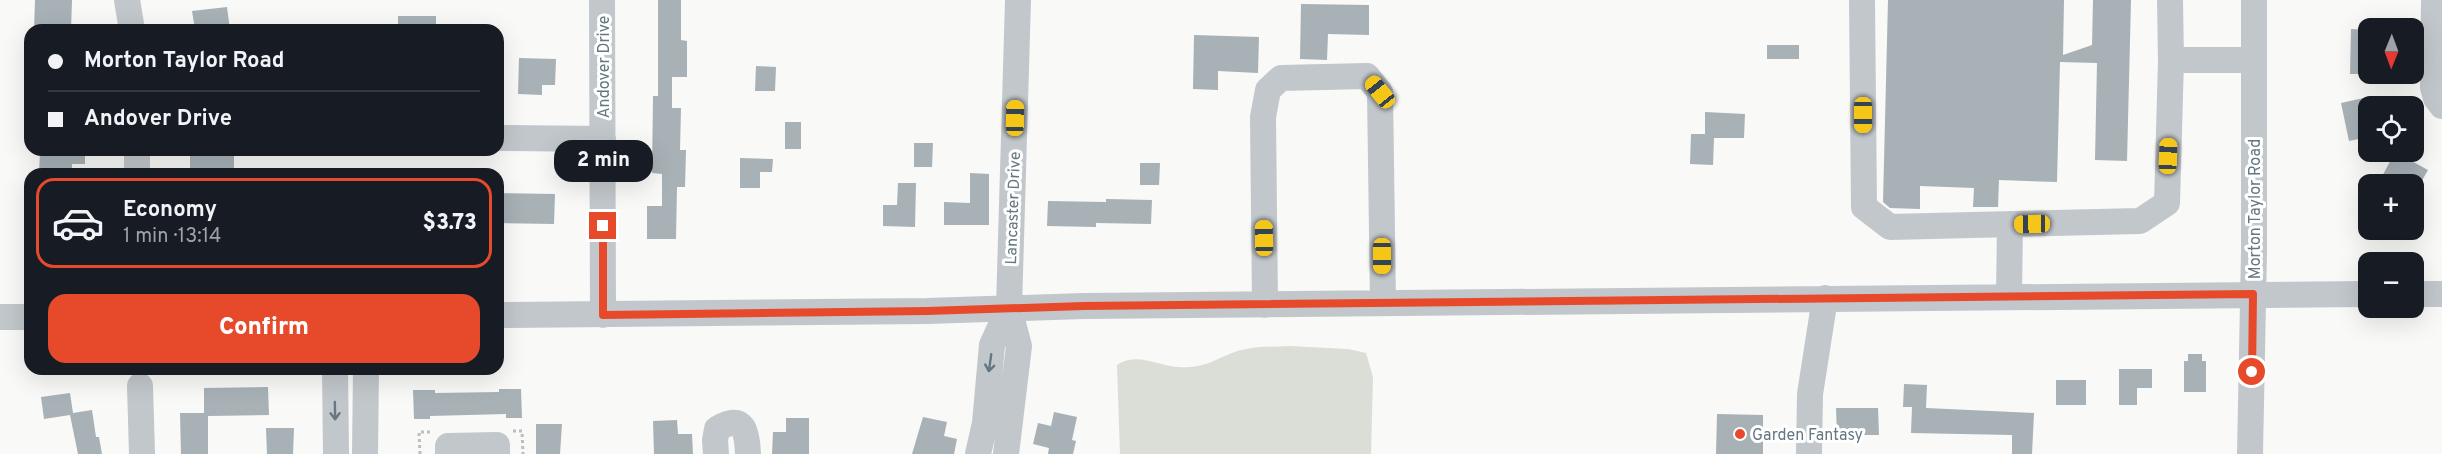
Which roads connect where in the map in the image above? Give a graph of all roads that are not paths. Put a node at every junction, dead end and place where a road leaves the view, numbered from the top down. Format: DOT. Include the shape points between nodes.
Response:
graph roads {
  1 [pos="127,0"];
  2 [pos="602,0"];
  3 [pos="1018,0"];
  4 [pos="1862,0"];
  5 [pos="2170,0"];
  6 [pos="2254,0"];
  7 [pos="2434,0"];
  8 [pos="131,24"];
  9 [pos="2171,60"];
  10 [pos="2254,60"];
  11 [pos="2441,106"];
  12 [pos="504,138"];
  13 [pos="603,139"];
  14 [pos="2010,224"];
  15 [pos="2253,294"];
  16 [pos="2358,294"];
  17 [pos="2424,294"];
  18 [pos="2442,294"];
  19 [pos="2009,296"];
  20 [pos="1825,298"];
  21 [pos="1383,303"];
  22 [pos="1265,305"];
  23 [pos="1009,308"];
  24 [pos="504,315"];
  25 [pos="603,315"];
  26 [pos="0,317"];
  27 [pos="24,317"];
  28 [pos="334,375"];
  29 [pos="366,375"];
  30 [pos="140,386"];
  31 [pos="980,447"];
  32 [pos="1007,449"];
  33 [pos="365,451"];
  34 [pos="336,452"];
  35 [pos="142,454"];
  36 [pos="448,454"];
  37 [pos="497,454"];
  38 [pos="716,454"];
  39 [pos="748,454"];
  40 [pos="1809,454"];
  41 [pos="2250,454"];
  1 -- 8 [label="street"];
  2 -- 13 [label="street, Andover Drive"];
  3 -- 23 [label="street, Lancaster Drive"];
  4 -- 14 [label="street" via="1864,207 1890,227"];
  5 -- 9 [label="street"];
  6 -- 10 [label="street, Morton Taylor Road"];
  7 -- 11 [label="street" via="2433,87"];
  9 -- 10 [label="street"];
  9 -- 14 [label="street" via="2167,203 2140,220"];
  10 -- 15 [label="street, Morton Taylor Road"];
  12 -- 13 [label="street"];
  13 -- 25 [label="street, Andover Drive"];
  14 -- 19 [label="street"];
  15 -- 16 [label="street"];
  15 -- 19 [label="street"];
  15 -- 41 [label="street, Morton Taylor Road"];
  17 -- 18 [label="street"];
  19 -- 20 [label="street"];
  20 -- 21 [label="street"];
  20 -- 40 [label="street" via="1810,394"];
  21 -- 22 [label="street"];
  21 -- 22 [label="street" via="1380,92 1367,76 1281,78 1268,90 1263,117"];
  22 -- 23 [label="street"];
  23 -- 25 [label="street"];
  23 -- 31 [label="street, one-way" via="992,345"];
  23 -- 32 [label="street" via="1019,346"];
  24 -- 25 [label="street"];
  26 -- 27 [label="street"];
  28 -- 34 [label="street, one-way"];
  29 -- 33 [label="street"];
  30 -- 35 [label="street"];
  31 -- 32 [label="street"];
  33 -- 34 [label="street"];
  36 -- 37 [label="street" via="448,446 497,446"];
  38 -- 39 [label="street" via="717,429 734,424 747,432"];
}
